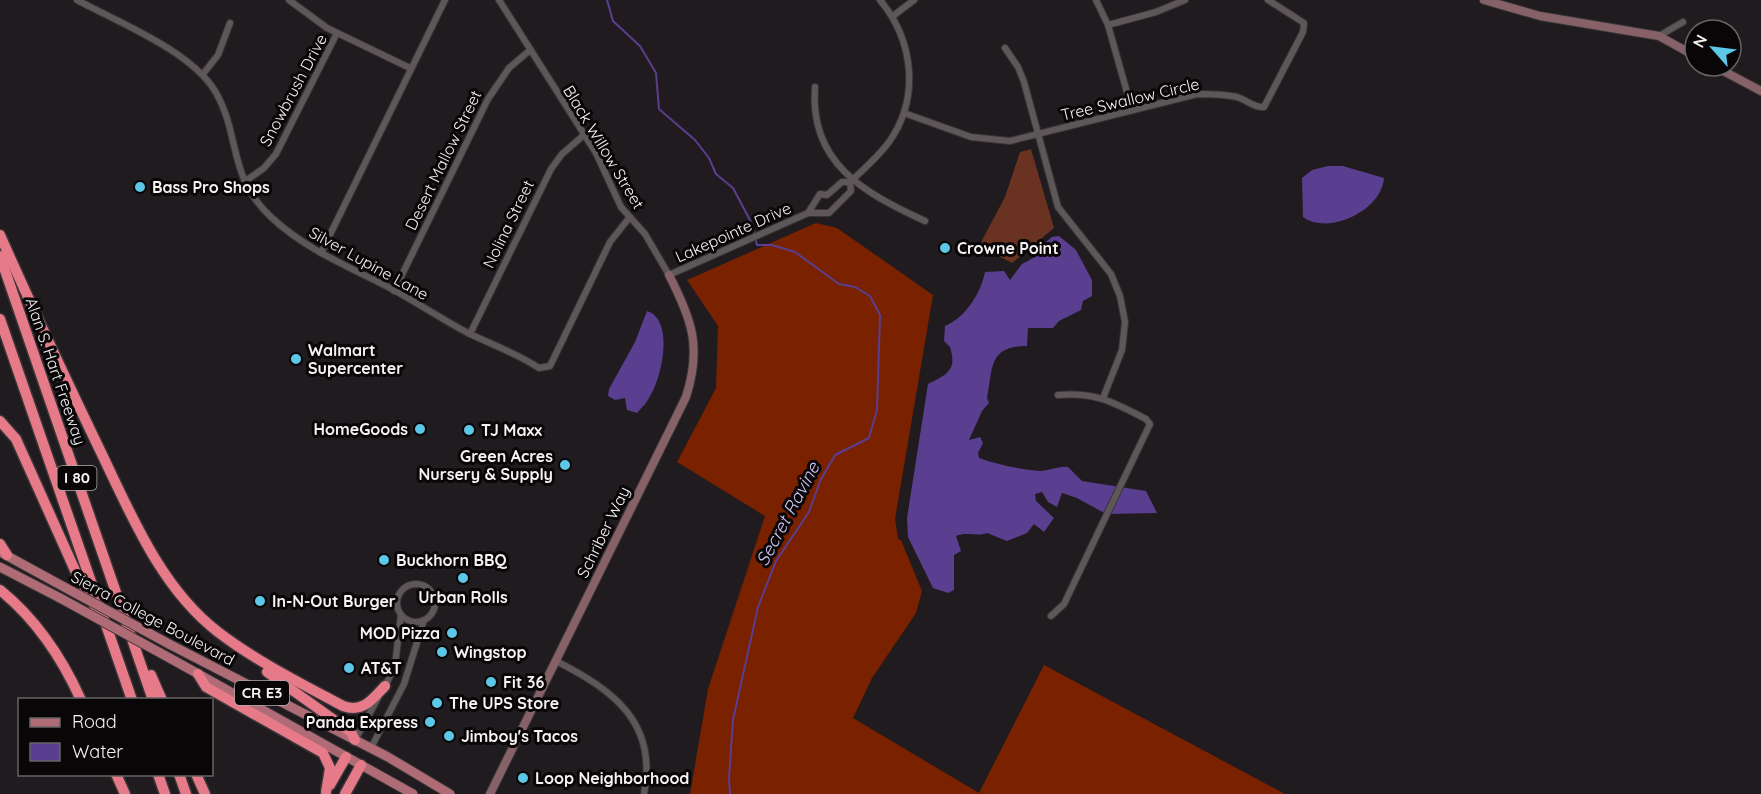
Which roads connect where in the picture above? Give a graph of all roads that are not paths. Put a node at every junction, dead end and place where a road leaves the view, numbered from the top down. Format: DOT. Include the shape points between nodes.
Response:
graph roads {
  1 [pos="76,0"];
  2 [pos="289,0"];
  3 [pos="445,0"];
  4 [pos="499,0"];
  5 [pos="880,0"];
  6 [pos="914,0"];
  7 [pos="1096,0"];
  8 [pos="1185,0"];
  9 [pos="1268,0"];
  10 [pos="1484,0"];
  11 [pos="893,16"];
  12 [pos="1683,22"];
  13 [pos="230,23"];
  14 [pos="1108,25"];
  15 [pos="338,33"];
  16 [pos="1659,36"];
  17 [pos="1005,48"];
  18 [pos="1683,49"];
  19 [pos="529,51"];
  20 [pos="410,68"];
  21 [pos="202,74"];
  22 [pos="1737,78"];
  23 [pos="815,87"];
  24 [pos="1761,91"];
  25 [pos="1132,110"];
  26 [pos="904,113"];
  27 [pos="584,135"];
  28 [pos="1039,135"];
  29 [pos="852,181"];
  30 [pos="244,182"];
  31 [pos="827,195"];
  32 [pos="834,206"];
  33 [pos="808,213"];
  34 [pos="629,218"];
  35 [pos="925,220"];
  36 [pos="0,235"];
  37 [pos="321,253"];
  38 [pos="0,256"];
  39 [pos="669,275"];
  40 [pos="394,291"];
  41 [pos="0,319"];
  42 [pos="470,333"];
  43 [pos="1058,395"];
  44 [pos="1103,398"];
  45 [pos="0,421"];
  46 [pos="0,544"];
  47 [pos="3,553"];
  48 [pos="0,567"];
  49 [pos="0,590"];
  50 [pos="401,615"];
  51 [pos="1051,616"];
  52 [pos="424,620"];
  53 [pos="126,621"];
  54 [pos="218,632"];
  55 [pos="109,634"];
  56 [pos="556,661"];
  57 [pos="198,674"];
  58 [pos="385,686"];
  59 [pos="80,698"];
  60 [pos="132,698"];
  61 [pos="153,698"];
  62 [pos="162,698"];
  63 [pos="355,740"];
  64 [pos="371,748"];
  65 [pos="346,757"];
  66 [pos="361,765"];
  67 [pos="117,776"];
  68 [pos="159,776"];
  69 [pos="180,776"];
  70 [pos="197,776"];
  71 [pos="325,793"];
  72 [pos="125,794"];
  73 [pos="165,794"];
  74 [pos="186,794"];
  75 [pos="205,794"];
  76 [pos="345,794"];
  77 [pos="413,794"];
  78 [pos="450,794"];
  79 [pos="490,794"];
  80 [pos="644,794"];
  1 -- 21 [label="street, Silver Lupine Lane" via="172,51"];
  2 -- 15 [label="street"];
  3 -- 20 [label="street"];
  4 -- 19 [label="street, Black Willow Street"];
  5 -- 11 [label="street, Lakepointe Drive"];
  6 -- 11 [label="street"];
  7 -- 14 [label="street"];
  8 -- 14 [label="street"];
  9 -- 25 [label="street, Tree Swallow Circle" via="1304,23 1264,107 1236,97 1204,94"];
  10 -- 16 [label="street" via="1540,16"];
  11 -- 26 [label="street, Lakepointe Drive" via="908,58 909,90"];
  12 -- 16 [label="street"];
  13 -- 21 [label="street" via="218,55"];
  14 -- 25 [label="street"];
  15 -- 20 [label="street"];
  15 -- 30 [label="street, Snowbrush Drive" via="276,154"];
  16 -- 18 [label="street"];
  17 -- 28 [label="street" via="1021,75"];
  19 -- 27 [label="street, Black Willow Street"];
  19 -- 40 [label="street, Desert Mallow Street" via="509,68 488,99"];
  20 -- 37 [label="street"];
  21 -- 30 [label="street, Silver Lupine Lane" via="225,112"];
  22 -- 24 [label="street"];
  23 -- 29 [label="street" via="822,141"];
  25 -- 28 [label="street, Tree Swallow Circle"];
  26 -- 28 [label="street, Tree Swallow Circle" via="984,140 1010,141"];
  26 -- 29 [label="street, Lakepointe Drive" via="888,144"];
  27 -- 34 [label="street, Black Willow Street"];
  27 -- 42 [label="street, Nolina Street" via="551,169"];
  28 -- 44 [label="street" via="1058,207 1111,274 1120,296 1125,322 1122,350"];
  29 -- 31 [label="street, Lakepointe Drive" via="842,182"];
  29 -- 32 [label="street, Lakepointe Drive" via="851,191"];
  29 -- 35 [label="street" via="880,200"];
  30 -- 37 [label="street, Silver Lupine Lane" via="272,218"];
  31 -- 32 [label="street"];
  31 -- 33 [label="street, Lakepointe Drive" via="820,194"];
  32 -- 33 [label="street, Lakepointe Drive" via="829,213"];
  33 -- 39 [label="street, Lakepointe Drive"];
  34 -- 39 [label="street, Black Willow Street" via="645,234"];
  34 -- 42 [label="street, Silver Lupine Lane" via="610,242 550,366 539,369"];
  36 -- 54 [label="highway" via="134,519 182,595"];
  37 -- 40 [label="street, Silver Lupine Lane"];
  38 -- 53 [label="highway, Alan S. Hart Freeway / I 80"];
  39 -- 56 [label="street, Schriber Way" via="692,329 692,376 675,420"];
  40 -- 42 [label="street, Silver Lupine Lane"];
  41 -- 55 [label="highway, I 80"];
  43 -- 44 [label="street" via="1084,393"];
  44 -- 51 [label="street" via="1150,424 1064,604"];
  45 -- 55 [label="highway" via="16,439 78,577"];
  46 -- 47 [label="highway"];
  47 -- 63 [label="main road, Sierra College Boulevard / CR E3, bridge"];
  48 -- 57 [label="main road, Sierra College Boulevard / CR E3, bridge"];
  49 -- 59 [label="highway" via="41,632"];
  50 -- 52 [label="street" via="412,622"];
  50 -- 52 [label="street" via="398,597 405,588 417,585 433,597 434,608"];
  50 -- 58 [label="street" via="397,659"];
  52 -- 64 [label="street" via="404,684"];
  53 -- 61 [label="highway, Alan S. Hart Freeway / I 80"];
  53 -- 62 [label="highway"];
  54 -- 58 [label="highway" via="255,658 352,709 367,705"];
  54 -- 63 [label="highway" via="239,652 351,732"];
  55 -- 60 [label="highway, I 80"];
  56 -- 79 [label="street, Schriber Way"];
  56 -- 80 [label="street" via="613,695 638,726 646,762"];
  57 -- 65 [label="main road, Sierra College Boulevard / CR E3"];
  57 -- 71 [label="highway" via="206,687 323,753 330,768"];
  58 -- 63 [label="street"];
  63 -- 64 [label="main road, Sierra College Boulevard / CR E3"];
  63 -- 65 [label="main road"];
  64 -- 66 [label="main road"];
  64 -- 78 [label="main road, Sierra College Boulevard / CR E3"];
  65 -- 66 [label="main road, Sierra College Boulevard / CR E3"];
  65 -- 71 [label="highway"];
  66 -- 76 [label="highway"];
  66 -- 77 [label="main road, Sierra College Boulevard / CR E3"];
  67 -- 72 [label="highway"];
  68 -- 73 [label="highway"];
  69 -- 74 [label="highway"];
  70 -- 75 [label="highway"];
}
